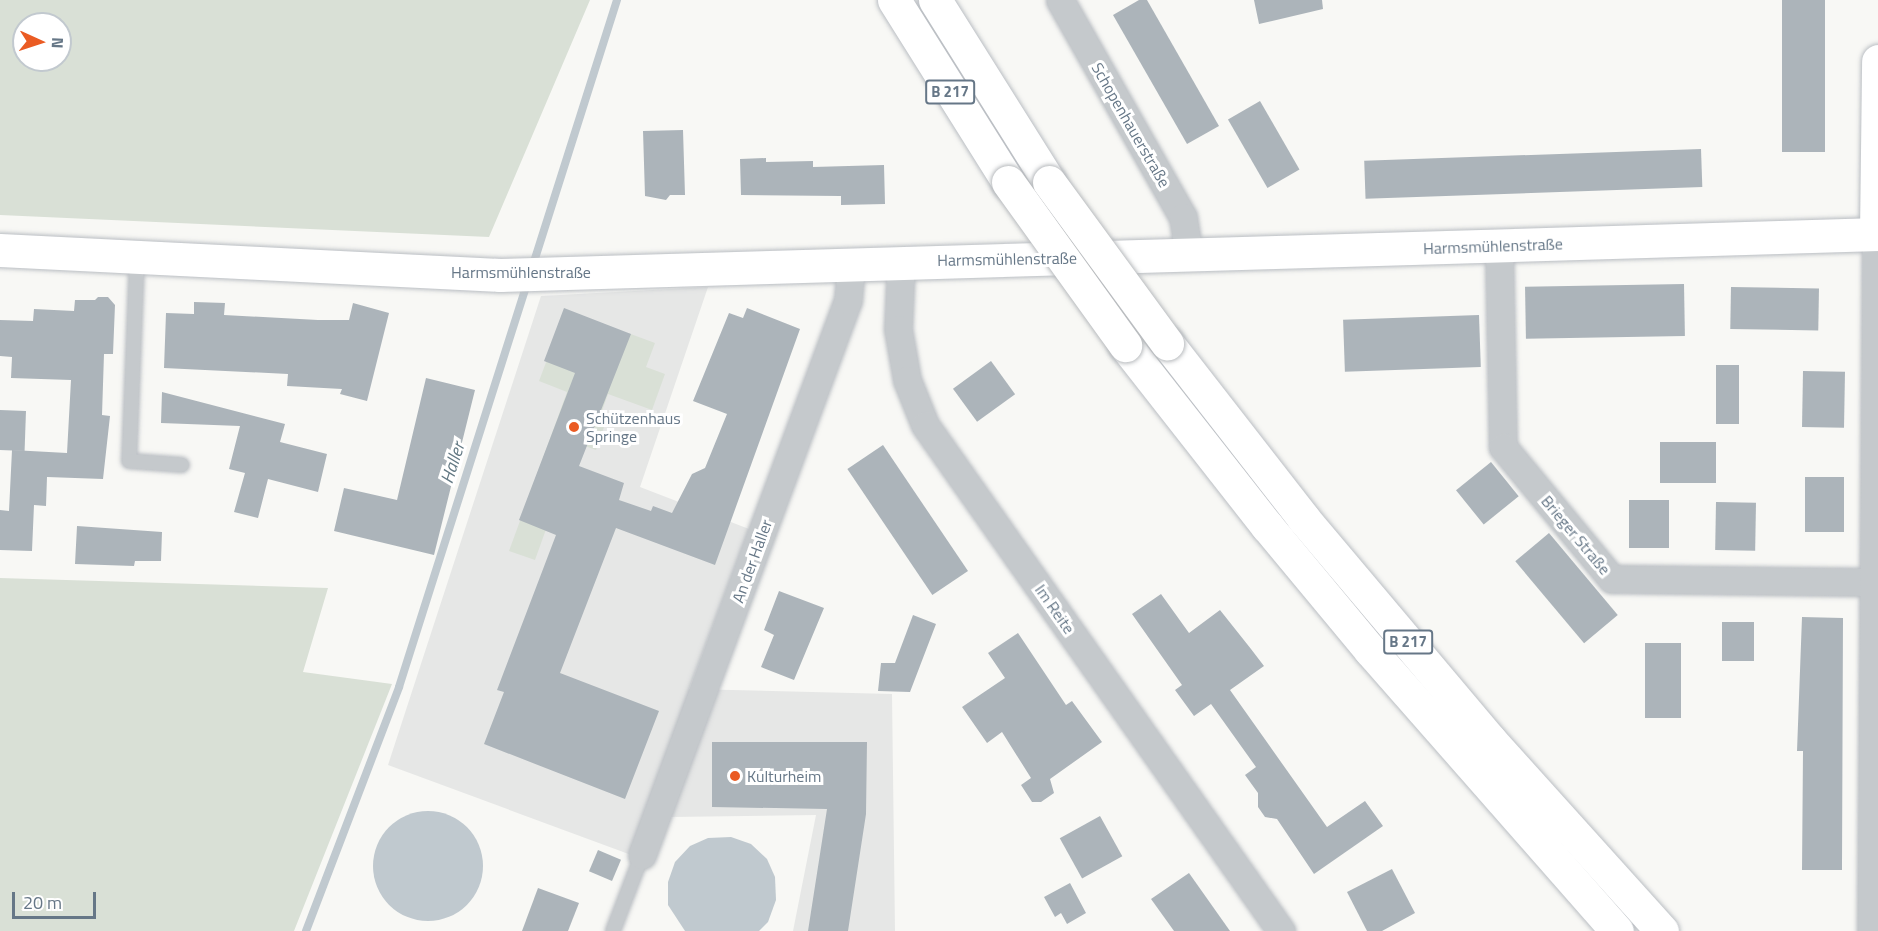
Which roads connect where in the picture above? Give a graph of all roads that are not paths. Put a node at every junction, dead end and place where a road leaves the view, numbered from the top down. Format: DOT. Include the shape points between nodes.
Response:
graph roads {
  1 [pos="894,0"];
  2 [pos="936,0"];
  3 [pos="1060,0"];
  4 [pos="1878,62"];
  5 [pos="1877,234"];
  6 [pos="1499,246"];
  7 [pos="0,250"];
  8 [pos="1189,255"];
  9 [pos="136,257"];
  10 [pos="901,261"];
  11 [pos="851,263"];
  12 [pos="182,465"];
  13 [pos="1872,582"];
  14 [pos="1875,613"];
  15 [pos="642,855"];
  16 [pos="613,931"];
  17 [pos="1281,931"];
  18 [pos="1617,931"];
  19 [pos="1662,931"];
  20 [pos="1871,931"];
  1 -- 18 [label="main road, B 217, bridge" via="1008,182 1125,345 1355,632"];
  2 -- 19 [label="main road, B 217, bridge" via="1049,182 1167,344 1318,536 1490,740"];
  3 -- 8 [label="street, Schopenhauerstraße" via="1183,218"];
  4 -- 5 [label="main road"];
  5 -- 6 [label="main road, Harmsmühlenstraße"];
  5 -- 13 [label="street"];
  6 -- 8 [label="main road, Harmsmühlenstraße"];
  6 -- 13 [label="street, Brieger Straße" via="1503,447 1612,579"];
  7 -- 9 [label="main road, Harmsmühlenstraße"];
  8 -- 10 [label="main road, Harmsmühlenstraße"];
  9 -- 11 [label="main road, Harmsmühlenstraße" via="500,275"];
  9 -- 12 [label="lane" via="129,462"];
  10 -- 11 [label="main road, Harmsmühlenstraße"];
  10 -- 17 [label="street, Im Reite" via="898,329 907,380 926,425"];
  11 -- 15 [label="street, An der Haller" via="848,300"];
  13 -- 14 [label="street"];
  14 -- 20 [label="street"];
  15 -- 16 [label="lane"];
}
